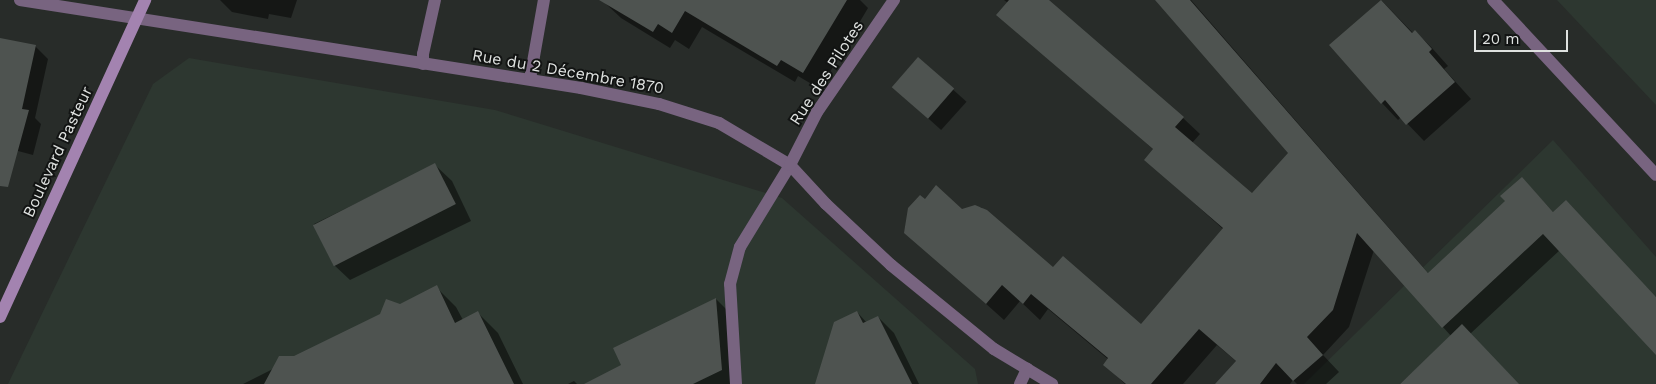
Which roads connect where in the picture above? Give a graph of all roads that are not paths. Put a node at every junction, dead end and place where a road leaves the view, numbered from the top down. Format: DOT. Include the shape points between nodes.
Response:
graph roads {
  1 [pos="20,0"];
  2 [pos="145,0"];
  3 [pos="435,0"];
  4 [pos="544,0"];
  5 [pos="894,0"];
  6 [pos="1493,0"];
  7 [pos="137,19"];
  8 [pos="423,64"];
  9 [pos="530,80"];
  10 [pos="790,165"];
  11 [pos="1656,175"];
  12 [pos="0,317"];
  13 [pos="1027,369"];
  14 [pos="736,384"];
  15 [pos="1020,384"];
  16 [pos="1052,384"];
  1 -- 7 [label="street, Rue du 2 Décembre 1870"];
  2 -- 7 [label="main road, Boulevard Pasteur"];
  3 -- 8 [label="street"];
  4 -- 9 [label="street"];
  5 -- 10 [label="street, Rue des Pilotes" via="817,112"];
  6 -- 11 [label="street"];
  7 -- 8 [label="street, Rue du 2 Décembre 1870"];
  7 -- 12 [label="main road, Boulevard Pasteur"];
  8 -- 9 [label="street, Rue du 2 Décembre 1870"];
  9 -- 10 [label="street, Rue du 2 Décembre 1870" via="631,98 719,123"];
  10 -- 13 [label="street, Rue du 2 Décembre 1870" via="891,265 994,349"];
  10 -- 14 [label="street, Rue des Pilotes" via="740,247 730,284"];
  13 -- 15 [label="street"];
  13 -- 16 [label="street, Rue du 2 Décembre 1870"];
}
